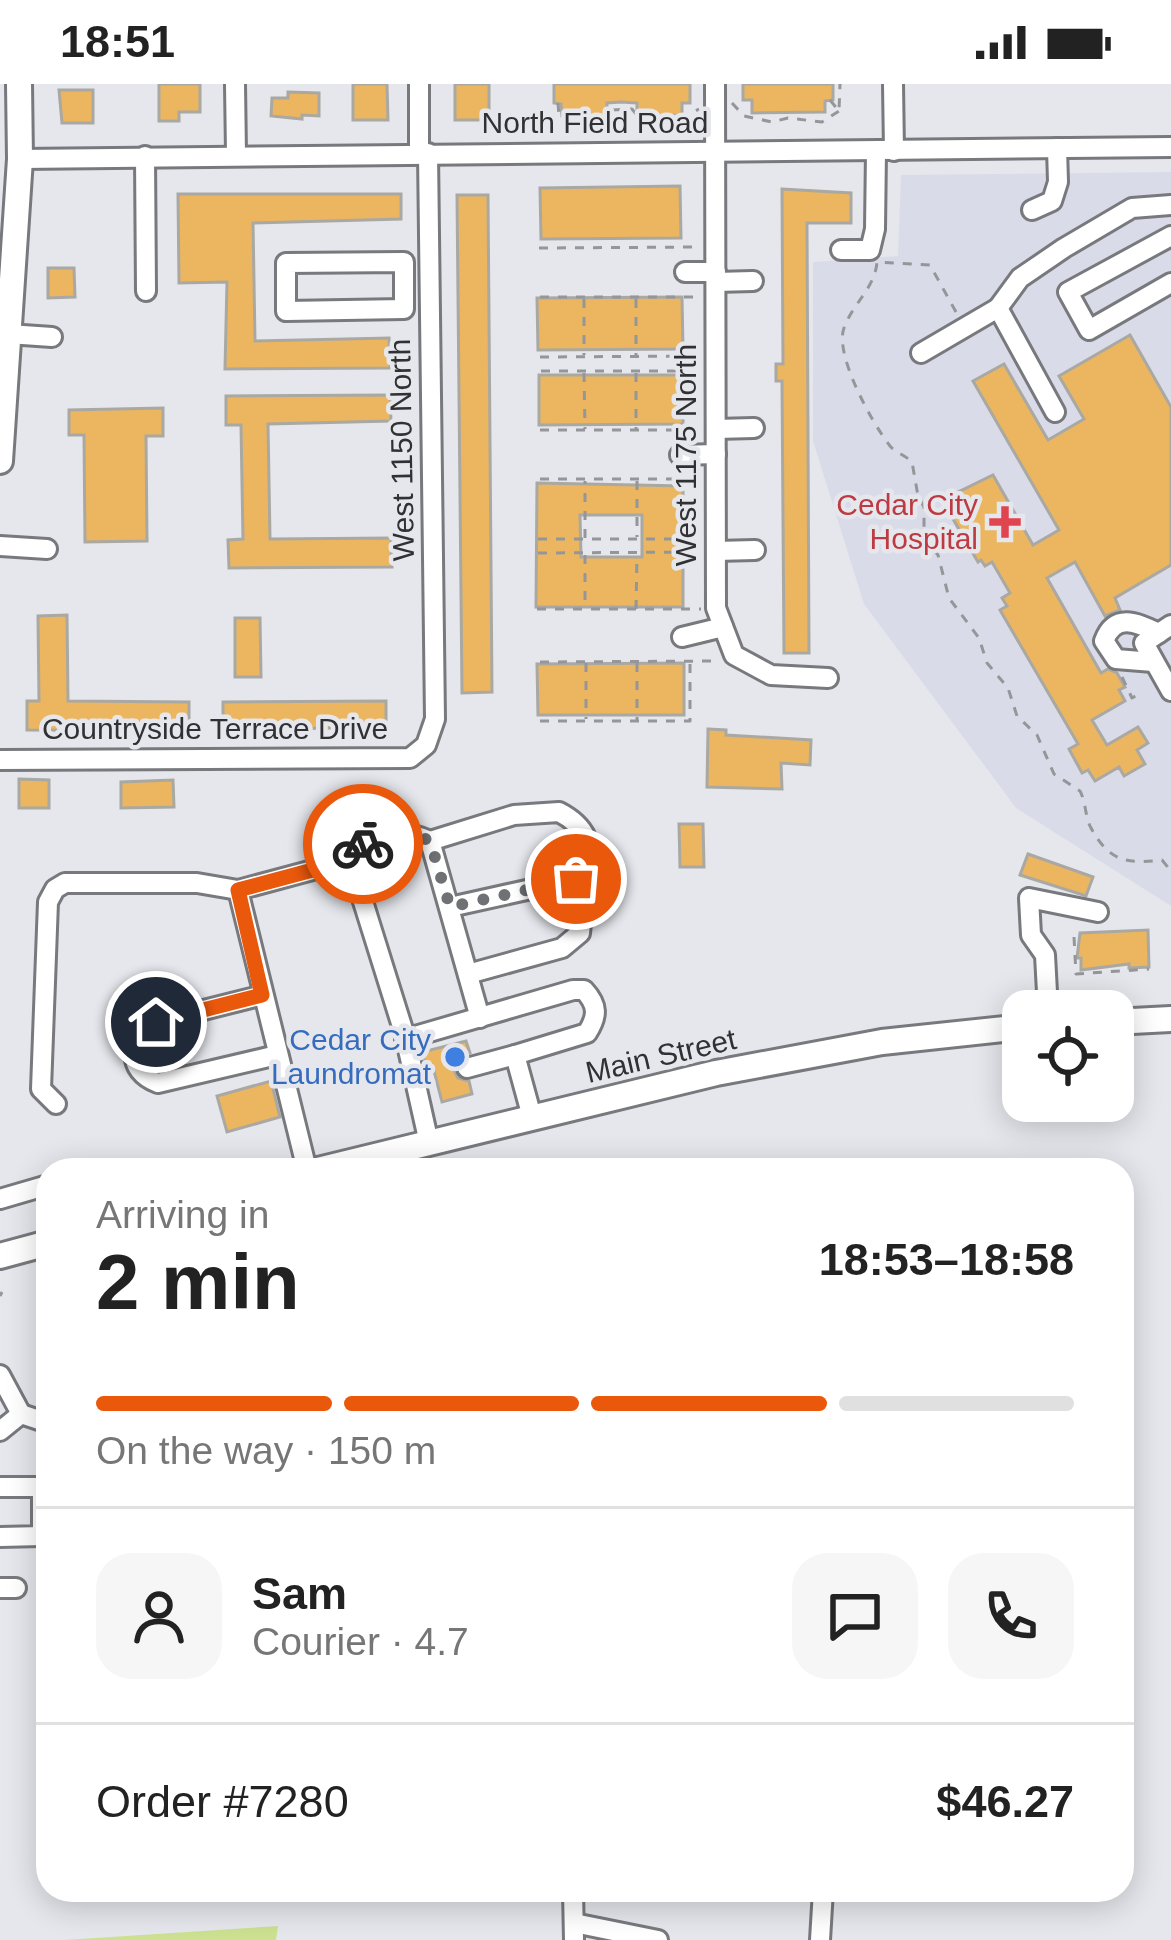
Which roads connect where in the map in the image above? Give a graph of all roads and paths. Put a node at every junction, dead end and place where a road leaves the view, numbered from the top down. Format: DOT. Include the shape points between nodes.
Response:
graph roads {
  1 [pos="19,84"];
  2 [pos="235,84"];
  3 [pos="419,84"];
  4 [pos="840,84"];
  5 [pos="893,84"];
  6 [pos="720,93"];
  7 [pos="830,100"];
  8 [pos="558,103"];
  9 [pos="704,109"];
  10 [pos="839,111"];
  11 [pos="777,113"];
  12 [pos="777,121"];
  13 [pos="1171,147"];
  14 [pos="1058,148"];
  15 [pos="885,151"];
  16 [pos="424,153"];
  17 [pos="716,153"];
  18 [pos="236,154"];
  19 [pos="146,156"];
  20 [pos="20,159"];
  21 [pos="1171,205"];
  22 [pos="1032,210"];
  23 [pos="1171,236"];
  24 [pos="701,247"];
  25 [pos="538,248"];
  26 [pos="841,250"];
  27 [pos="685,272"];
  28 [pos="716,277"];
  29 [pos="753,281"];
  30 [pos="1171,283"];
  31 [pos="430,288"];
  32 [pos="404,289"];
  33 [pos="146,291"];
  34 [pos="540,297"];
  35 [pos="584,297"];
  36 [pos="636,297"];
  37 [pos="701,297"];
  38 [pos="998,308"];
  39 [pos="965,327"];
  40 [pos="8,334"];
  41 [pos="52,337"];
  42 [pos="921,353"];
  43 [pos="636,356"];
  44 [pos="701,356"];
  45 [pos="540,357"];
  46 [pos="584,357"];
  47 [pos="701,370"];
  48 [pos="541,371"];
  49 [pos="584,371"];
  50 [pos="636,371"];
  51 [pos="1055,412"];
  52 [pos="754,428"];
  53 [pos="709,429"];
  54 [pos="540,430"];
  55 [pos="585,430"];
  56 [pos="637,430"];
  57 [pos="680,454"];
  58 [pos="716,454"];
  59 [pos="0,461"];
  60 [pos="540,479"];
  61 [pos="585,479"];
  62 [pos="637,479"];
  63 [pos="702,479"];
  64 [pos="538,538"];
  65 [pos="585,539"];
  66 [pos="637,539"];
  67 [pos="0,547"];
  68 [pos="707,547"];
  69 [pos="47,549"];
  70 [pos="755,550"];
  71 [pos="538,553"];
  72 [pos="585,553"];
  73 [pos="637,553"];
  74 [pos="537,609"];
  75 [pos="585,609"];
  76 [pos="637,609"];
  77 [pos="702,609"];
  78 [pos="723,627"];
  79 [pos="1165,629"];
  80 [pos="682,637"];
  81 [pos="540,662"];
  82 [pos="586,662"];
  83 [pos="637,662"];
  84 [pos="690,662"];
  85 [pos="719,662"];
  86 [pos="1153,662"];
  87 [pos="1119,671"];
  88 [pos="828,678"];
  89 [pos="1171,691"];
  90 [pos="1141,693"];
  91 [pos="586,721"];
  92 [pos="637,721"];
  93 [pos="540,722"];
  94 [pos="427,745"];
  95 [pos="0,760"];
  96 [pos="430,841"];
  97 [pos="1171,856"];
  98 [pos="350,860"];
  99 [pos="1162,860"];
  100 [pos="1171,871"];
  101 [pos="576,879"];
  102 [pos="238,890"];
  103 [pos="450,907"];
  104 [pos="1098,912"];
  105 [pos="1074,937"];
  106 [pos="1149,970"];
  107 [pos="1124,971"];
  108 [pos="468,974"];
  109 [pos="1125,982"];
  110 [pos="1047,990"];
  111 [pos="262,995"];
  112 [pos="480,1018"];
  113 [pos="1171,1019"];
  114 [pos="1134,1021"];
  115 [pos="1002,1029"];
  116 [pos="405,1039"];
  117 [pos="277,1055"];
  118 [pos="515,1055"];
  119 [pos="467,1068"];
  120 [pos="56,1104"];
  121 [pos="532,1117"];
  122 [pos="429,1143"];
  123 [pos="304,1158"];
  124 [pos="367,1158"];
  125 [pos="36,1188"];
  126 [pos="0,1199"];
  127 [pos="36,1246"];
  128 [pos="0,1256"];
  129 [pos="0,1375"];
  130 [pos="21,1414"];
  131 [pos="36,1419"];
  132 [pos="0,1431"];
  133 [pos="0,1487"];
  134 [pos="36,1487"];
  135 [pos="36,1536"];
  136 [pos="0,1537"];
  137 [pos="573,1902"];
  138 [pos="822,1902"];
  139 [pos="574,1932"];
  140 [pos="658,1940"];
  141 [pos="820,1940"];
  1 -- 20 [label="main road"];
  2 -- 18 [label="street"];
  3 -- 16 [label="street, West 1150 North"];
  4 -- 10 [label="path"];
  5 -- 15 [label="street"];
  6 -- 12 [label="path" via="750,118"];
  6 -- 17 [label="street, West 1175 North"];
  7 -- 10 [label="path"];
  8 -- 9 [label="path" via="562,121 608,118 613,106 632,106 638,118"];
  10 -- 12 [label="path" via="822,122"];
  11 -- 12 [label="path"];
  13 -- 14 [label="street, North Field Road"];
  14 -- 15 [label="street, North Field Road"];
  14 -- 22 [label="street" via="1052,201"];
  15 -- 17 [label="street, North Field Road"];
  15 -- 26 [label="street" via="870,250"];
  16 -- 17 [label="street, North Field Road"];
  16 -- 18 [label="street, North Field Road"];
  16 -- 31 [label="street, West 1150 North"];
  17 -- 28 [label="street, West 1175 North"];
  18 -- 19 [label="street, North Field Road"];
  19 -- 20 [label="street, North Field Road"];
  19 -- 33 [label="street"];
  20 -- 40 [label="main road"];
  21 -- 38 [label="street" via="1132,208 1064,248 1020,278"];
  23 -- 30 [label="street" via="1068,292 1089,330"];
  24 -- 25 [label="path"];
  27 -- 28 [label="street"];
  28 -- 29 [label="street"];
  28 -- 53 [label="street, West 1175 North"];
  31 -- 32 [label="street"];
  31 -- 94 [label="street, West 1150 North" via="435,719"];
  32 -- 32 [label="street" via="404,309 286,310 286,263 404,262"];
  34 -- 35 [label="path"];
  35 -- 36 [label="path"];
  35 -- 46 [label="path"];
  36 -- 37 [label="path"];
  36 -- 43 [label="path"];
  38 -- 39 [label="street"];
  38 -- 51 [label="street"];
  39 -- 42 [label="street"];
  39 -- 99 [label="path" via="930,265 877,262 873,284 843,328 846,369 893,451 912,462 924,539 938,555 949,598 1054,774 1080,791 1089,824 1117,858"];
  40 -- 41 [label="street"];
  40 -- 59 [label="main road"];
  43 -- 44 [label="path"];
  43 -- 46 [label="path"];
  45 -- 46 [label="path"];
  47 -- 50 [label="path"];
  48 -- 49 [label="path"];
  49 -- 50 [label="path"];
  49 -- 55 [label="path"];
  50 -- 56 [label="path"];
  52 -- 53 [label="street"];
  53 -- 56 [label="path"];
  53 -- 58 [label="street, West 1175 North"];
  54 -- 55 [label="path"];
  55 -- 56 [label="path"];
  57 -- 58 [label="street"];
  58 -- 68 [label="street, West 1175 North"];
  60 -- 61 [label="path"];
  61 -- 62 [label="path"];
  61 -- 65 [label="path"];
  62 -- 63 [label="path"];
  62 -- 66 [label="path"];
  64 -- 65 [label="path"];
  65 -- 66 [label="path"];
  66 -- 68 [label="path"];
  67 -- 69 [label="street"];
  68 -- 70 [label="street"];
  68 -- 73 [label="path"];
  68 -- 78 [label="street, West 1175 North"];
  71 -- 72 [label="path"];
  72 -- 73 [label="path"];
  72 -- 75 [label="path"];
  73 -- 76 [label="path"];
  74 -- 75 [label="path"];
  75 -- 76 [label="path"];
  76 -- 77 [label="path"];
  78 -- 80 [label="street"];
  78 -- 88 [label="street" via="734,655 771,675"];
  79 -- 86 [label="street" via="1144,643"];
  79 -- 86 [label="street" via="1131,620 1103,641 1116,659"];
  81 -- 82 [label="path"];
  82 -- 83 [label="path"];
  82 -- 91 [label="path"];
  83 -- 84 [label="path"];
  83 -- 92 [label="path"];
  84 -- 85 [label="path"];
  84 -- 92 [label="path" via="690,721"];
  86 -- 89 [label="street"];
  87 -- 90 [label="path" via="1132,698"];
  91 -- 92 [label="path"];
  91 -- 93 [label="path"];
  94 -- 95 [label="street, Countryside Terrace Drive" via="410,758"];
  96 -- 98 [label="street" via="377,837"];
  96 -- 101 [label="street" via="514,815 559,812 585,832 589,846 587,874"];
  96 -- 103 [label="street"];
  97 -- 99 [label="path"];
  98 -- 102 [label="street"];
  98 -- 116 [label="street"];
  99 -- 100 [label="path"];
  101 -- 103 [label="street"];
  101 -- 108 [label="street" via="584,903 580,933 562,948"];
  102 -- 111 [label="street"];
  102 -- 120 [label="street" via="197,883 65,883 55,890 47,902 41,1089"];
  103 -- 108 [label="street"];
  104 -- 110 [label="street" via="1029,898"];
  105 -- 107 [label="path" via="1076,974"];
  106 -- 107 [label="path"];
  107 -- 109 [label="path"];
  108 -- 112 [label="street"];
  111 -- 117 [label="street"];
  111 -- 117 [label="street" via="156,1022 140,1031 136,1065 158,1083"];
  112 -- 116 [label="street"];
  112 -- 118 [label="street" via="573,989 590,996 596,1009 587,1033"];
  113 -- 114 [label="main road"];
  115 -- 121 [label="main road, Main Street" via="859,1046"];
  116 -- 122 [label="street"];
  117 -- 123 [label="street"];
  118 -- 119 [label="street"];
  118 -- 121 [label="street"];
  121 -- 122 [label="main road, Main Street"];
  122 -- 124 [label="main road, Main Street"];
  125 -- 126 [label="street"];
  127 -- 128 [label="main road"];
  129 -- 130 [label="street"];
  130 -- 131 [label="street"];
  130 -- 132 [label="street"];
  133 -- 134 [label="street"];
  135 -- 136 [label="street"];
  137 -- 139 [label="street"];
  138 -- 141 [label="street"];
  139 -- 140 [label="street"];
}
